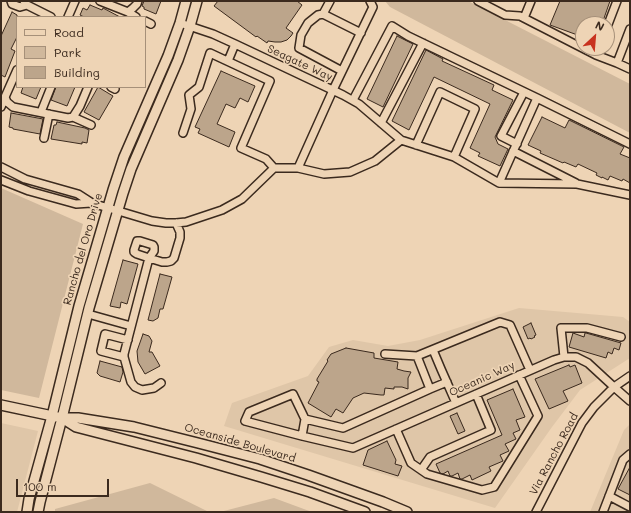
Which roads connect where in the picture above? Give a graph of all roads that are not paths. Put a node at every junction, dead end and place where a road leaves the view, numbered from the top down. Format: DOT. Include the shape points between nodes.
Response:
graph roads {
  1 [pos="11,1"];
  2 [pos="75,1"];
  3 [pos="100,1"];
  4 [pos="138,1"];
  5 [pos="186,1"];
  6 [pos="197,1"];
  7 [pos="330,1"];
  8 [pos="370,1"];
  9 [pos="478,1"];
  10 [pos="531,1"];
  11 [pos="618,1"];
  12 [pos="26,3"];
  13 [pos="323,14"];
  14 [pos="131,15"];
  15 [pos="49,16"];
  16 [pos="68,16"];
  17 [pos="612,16"];
  18 [pos="524,18"];
  19 [pos="180,23"];
  20 [pos="190,26"];
  21 [pos="630,28"];
  22 [pos="361,33"];
  23 [pos="575,41"];
  24 [pos="423,43"];
  25 [pos="235,44"];
  26 [pos="605,56"];
  27 [pos="228,61"];
  28 [pos="617,63"];
  29 [pos="630,69"];
  30 [pos="342,71"];
  31 [pos="16,72"];
  32 [pos="51,88"];
  33 [pos="88,88"];
  34 [pos="333,90"];
  35 [pos="5,92"];
  36 [pos="524,92"];
  37 [pos="537,98"];
  38 [pos="353,100"];
  39 [pos="1,107"];
  40 [pos="41,112"];
  41 [pos="49,114"];
  42 [pos="73,116"];
  43 [pos="382,123"];
  44 [pos="91,125"];
  45 [pos="183,133"];
  46 [pos="44,138"];
  47 [pos="401,140"];
  48 [pos="516,144"];
  49 [pos="630,144"];
  50 [pos="416,145"];
  51 [pos="513,152"];
  52 [pos="454,156"];
  53 [pos="1,168"];
  54 [pos="274,168"];
  55 [pos="298,168"];
  56 [pos="1,180"];
  57 [pos="499,183"];
  58 [pos="577,184"];
  59 [pos="630,195"];
  60 [pos="92,203"];
  61 [pos="108,208"];
  62 [pos="118,211"];
  63 [pos="176,224"];
  64 [pos="88,314"];
  65 [pos="131,326"];
  66 [pos="621,337"];
  67 [pos="128,340"];
  68 [pos="434,350"];
  69 [pos="384,354"];
  70 [pos="417,356"];
  71 [pos="124,357"];
  72 [pos="564,358"];
  73 [pos="530,370"];
  74 [pos="519,375"];
  75 [pos="630,376"];
  76 [pos="447,382"];
  77 [pos="161,383"];
  78 [pos="614,387"];
  79 [pos="430,389"];
  80 [pos="476,394"];
  81 [pos="630,401"];
  82 [pos="456,403"];
  83 [pos="1,405"];
  84 [pos="52,416"];
  85 [pos="62,418"];
  86 [pos="305,419"];
  87 [pos="396,429"];
  88 [pos="302,436"];
  89 [pos="630,454"];
  90 [pos="421,470"];
  91 [pos="609,496"];
  92 [pos="630,507"];
  93 [pos="27,512"];
  94 [pos="38,512"];
  95 [pos="364,512"];
  96 [pos="407,512"];
  97 [pos="536,512"];
  98 [pos="603,512"];
  1 -- 12 [label="street" via="20,7"];
  2 -- 16 [label="street"];
  3 -- 14 [label="street"];
  4 -- 14 [label="street"];
  5 -- 19 [label="main road, Rancho del Oro Drive"];
  6 -- 20 [label="main road, Rancho del Oro Drive"];
  7 -- 13 [label="street"];
  8 -- 22 [label="street" via="373,7"];
  9 -- 18 [label="street" via="505,15"];
  10 -- 18 [label="street"];
  11 -- 17 [label="street"];
  12 -- 15 [label="street"];
  13 -- 22 [label="street"];
  13 -- 30 [label="street" via="308,23 299,48"];
  18 -- 23 [label="street"];
  19 -- 20 [label="street, Seagate Way"];
  19 -- 61 [label="main road, Rancho del Oro Drive" via="124,157"];
  20 -- 25 [label="street, Seagate Way"];
  20 -- 62 [label="main road, Rancho del Oro Drive" via="131,169"];
  21 -- 28 [label="street"];
  22 -- 30 [label="street"];
  24 -- 36 [label="street"];
  24 -- 38 [label="street" via="392,26"];
  24 -- 43 [label="street"];
  25 -- 27 [label="street"];
  25 -- 34 [label="street, Seagate Way"];
  26 -- 28 [label="street"];
  27 -- 45 [label="street" via="210,53 199,87 189,95 191,109"];
  27 -- 54 [label="street" via="270,81 241,148 266,159"];
  28 -- 29 [label="street"];
  30 -- 34 [label="street"];
  31 -- 35 [label="street"];
  32 -- 40 [label="street"];
  33 -- 42 [label="street"];
  34 -- 38 [label="street, Seagate Way"];
  34 -- 55 [label="street"];
  35 -- 39 [label="street"];
  35 -- 40 [label="street" via="7,102 14,107"];
  36 -- 37 [label="street"];
  36 -- 48 [label="street" via="501,136"];
  37 -- 48 [label="street"];
  37 -- 49 [label="street"];
  38 -- 43 [label="street, Seagate Way"];
  40 -- 41 [label="street"];
  41 -- 42 [label="street" via="68,118"];
  41 -- 46 [label="street"];
  42 -- 44 [label="street"];
  43 -- 47 [label="street, Seagate Way"];
  47 -- 50 [label="street"];
  47 -- 55 [label="street" via="375,161 350,172 324,174"];
  48 -- 51 [label="street"];
  50 -- 52 [label="street"];
  50 -- 52 [label="street" via="440,92 474,109"];
  51 -- 57 [label="street"];
  51 -- 58 [label="street"];
  52 -- 57 [label="street"];
  53 -- 60 [label="street" via="78,194"];
  54 -- 55 [label="street"];
  54 -- 63 [label="street" via="242,199 222,210"];
  56 -- 60 [label="street" via="76,204"];
  57 -- 58 [label="street"];
  58 -- 59 [label="street"];
  60 -- 61 [label="street"];
  61 -- 62 [label="street"];
  61 -- 84 [label="main road, Rancho del Oro Drive" via="79,306"];
  62 -- 63 [label="street" via="152,221"];
  62 -- 64 [label="main road, Rancho del Oro Drive"];
  63 -- 65 [label="street" via="180,238 174,258 167,262 150,258"];
  64 -- 65 [label="street"];
  64 -- 85 [label="main road, Rancho del Oro Drive"];
  65 -- 67 [label="street"];
  66 -- 72 [label="street" via="587,328 561,328"];
  67 -- 71 [label="street"];
  67 -- 71 [label="street" via="105,334 101,351"];
  68 -- 70 [label="street"];
  68 -- 73 [label="street" via="500,322 510,325"];
  68 -- 76 [label="street"];
  69 -- 70 [label="street"];
  70 -- 79 [label="street"];
  71 -- 77 [label="street" via="131,382 136,388 154,388"];
  72 -- 73 [label="street, Oceanic Way"];
  72 -- 78 [label="street, Oceanic Way" via="576,357 588,362"];
  73 -- 74 [label="street, Oceanic Way"];
  74 -- 80 [label="street, Oceanic Way"];
  74 -- 90 [label="street" via="538,416 494,487 482,490"];
  75 -- 78 [label="street, Via Rancho Road"];
  76 -- 79 [label="street"];
  76 -- 82 [label="street"];
  78 -- 81 [label="street, Oceanic Way"];
  78 -- 97 [label="street, Via Rancho Road" via="594,406 582,423"];
  79 -- 86 [label="street" via="344,428"];
  80 -- 82 [label="street, Oceanic Way"];
  80 -- 90 [label="street" via="491,430 430,457"];
  82 -- 87 [label="street, Oceanic Way"];
  83 -- 84 [label="main road, Oceanside Boulevard"];
  84 -- 85 [label="main road, Oceanside Boulevard"];
  84 -- 93 [label="main road, Rancho del Oro Drive"];
  85 -- 94 [label="main road, Rancho del Oro Drive"];
  85 -- 95 [label="main road, Oceanside Boulevard" via="76,427 261,476"];
  85 -- 96 [label="main road, Oceanside Boulevard" via="134,427 260,459"];
  86 -- 88 [label="street"];
  86 -- 88 [label="street" via="293,394 249,412 245,421"];
  87 -- 88 [label="street, Oceanic Way" via="353,448"];
  87 -- 90 [label="street" via="411,463"];
  89 -- 91 [label="street" via="622,460"];
  91 -- 92 [label="street"];
  91 -- 98 [label="street"];
}
